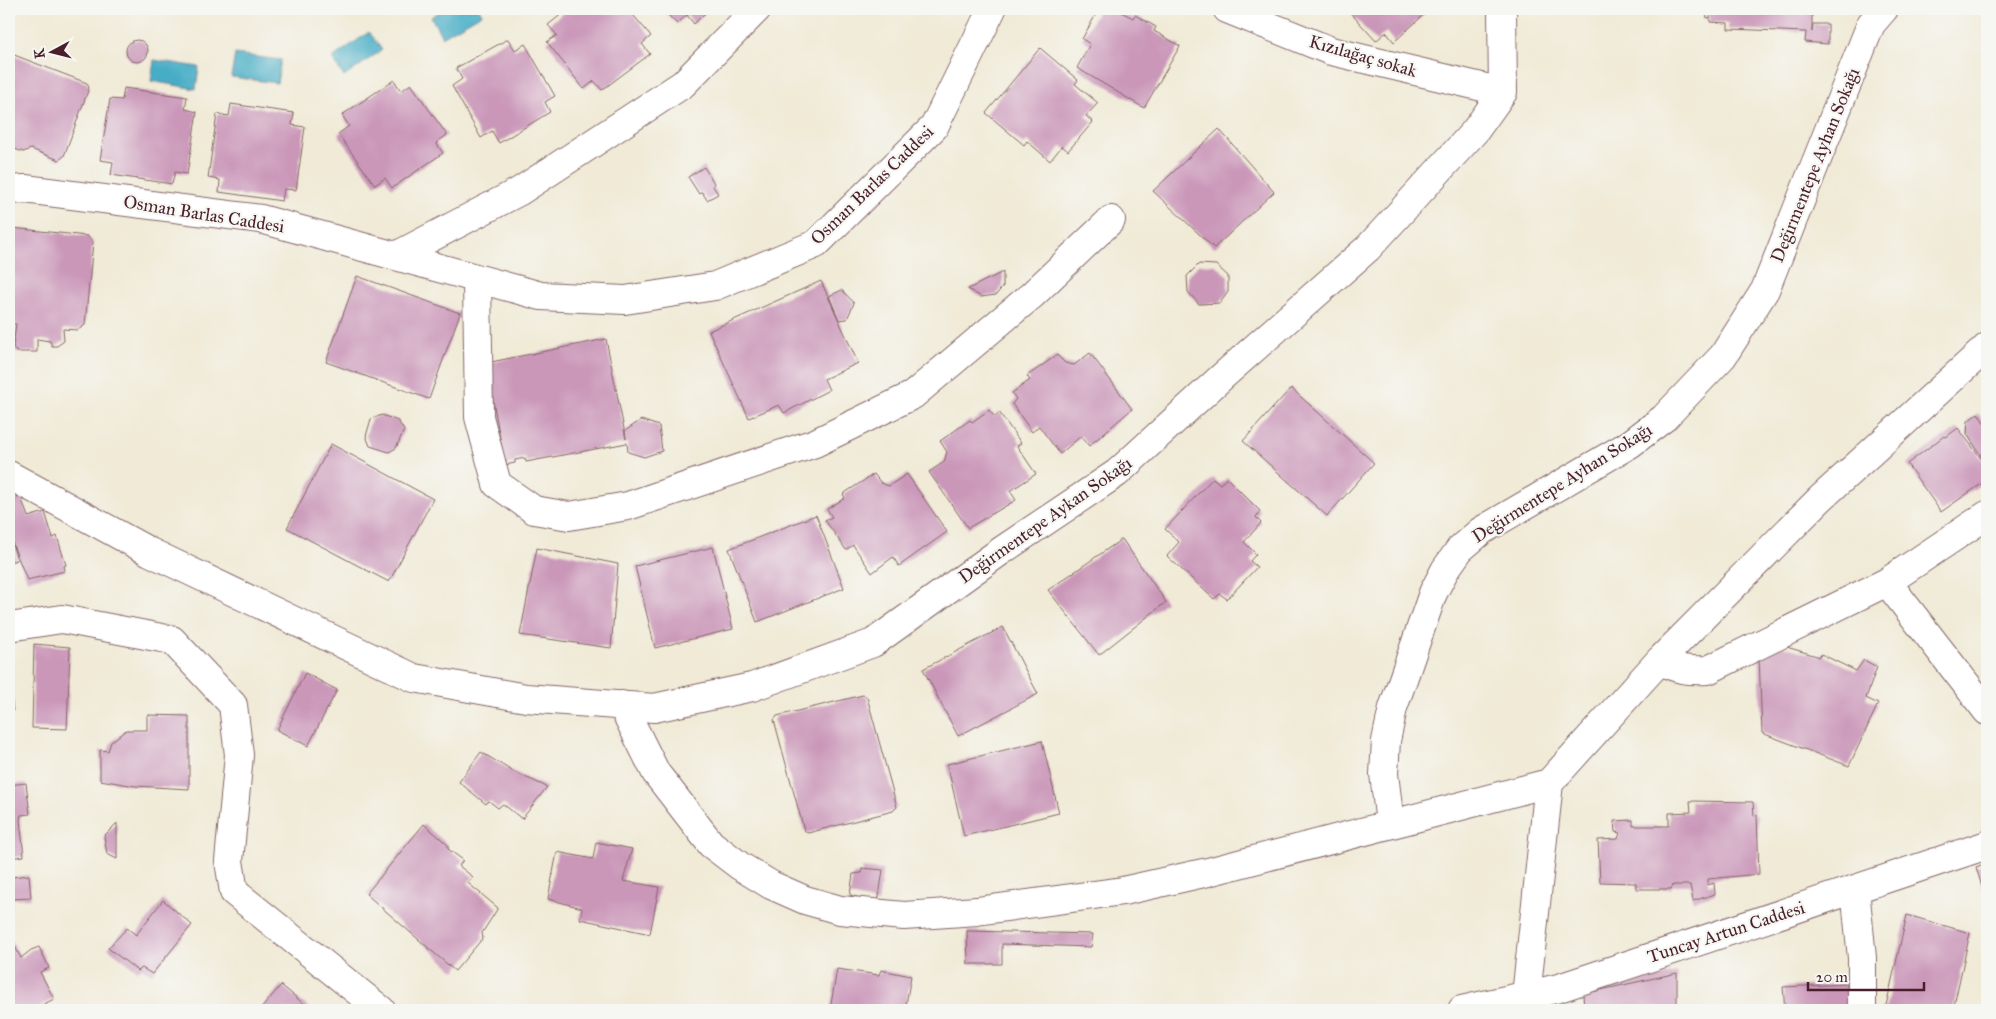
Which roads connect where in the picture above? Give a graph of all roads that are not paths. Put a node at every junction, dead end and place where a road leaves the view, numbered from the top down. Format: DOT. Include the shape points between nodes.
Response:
graph roads {
  1 [pos="757,9"];
  2 [pos="992,9"];
  3 [pos="1227,9"];
  4 [pos="1502,9"];
  5 [pos="1884,9"];
  6 [pos="1503,92"];
  7 [pos="9,190"];
  8 [pos="1111,220"];
  9 [pos="396,256"];
  10 [pos="477,279"];
  11 [pos="1987,347"];
  12 [pos="9,475"];
  13 [pos="1987,515"];
  14 [pos="1887,582"];
  15 [pos="9,626"];
  16 [pos="1660,660"];
  17 [pos="622,705"];
  18 [pos="1987,711"];
  19 [pos="1549,783"];
  20 [pos="1390,823"];
  21 [pos="1987,845"];
  22 [pos="1855,889"];
  23 [pos="1526,996"];
  24 [pos="1559,999"];
  25 [pos="382,1010"];
  26 [pos="1462,1010"];
  27 [pos="1862,1010"];
  1 -- 9 [label="street" via="683,84 520,191"];
  2 -- 10 [label="street, Osman Barlas Caddesi" via="934,127 816,244 715,286 625,300 541,296"];
  3 -- 6 [label="street, Kızılağaç sokak" via="1331,50"];
  4 -- 6 [label="street"];
  5 -- 20 [label="street, Değirmentepe Ayhan Sokağı" via="1871,24 1765,290 1723,356 1658,423 1630,444 1481,531 1460,549 1445,570 1433,593 1392,708 1384,774"];
  6 -- 17 [label="street, Değirmentepe Aykan Sokağı" via="1476,131 1368,248 1118,474 1001,551 873,643 752,687 654,708"];
  7 -- 9 [label="street, Osman Barlas Caddesi" via="25,189 261,219"];
  8 -- 10 [label="street" via="1032,295 913,395 815,443 628,506 569,516 534,510 497,484 479,417"];
  9 -- 10 [label="street, Osman Barlas Caddesi"];
  11 -- 16 [label="street" via="1820,499"];
  12 -- 17 [label="street, Değirmentepe Aykan Sokağı" via="150,552 414,678 526,698"];
  13 -- 14 [label="street"];
  14 -- 16 [label="street" via="1708,670 1673,668"];
  14 -- 18 [label="street"];
  15 -- 25 [label="street" via="62,619 172,640 233,705 239,755 229,861 234,892"];
  16 -- 19 [label="street"];
  17 -- 20 [label="street" via="656,773 711,844 771,885 805,900 840,910 904,916 977,911 1096,895 1208,872"];
  19 -- 20 [label="street"];
  19 -- 23 [label="street"];
  21 -- 22 [label="street, Tuncay Artun Caddesi"];
  22 -- 24 [label="street, Tuncay Artun Caddesi"];
  22 -- 27 [label="street" via="1862,958"];
  23 -- 24 [label="street, Tuncay Artun Caddesi"];
  23 -- 26 [label="street, Tuncay Artun Caddesi"];
}
